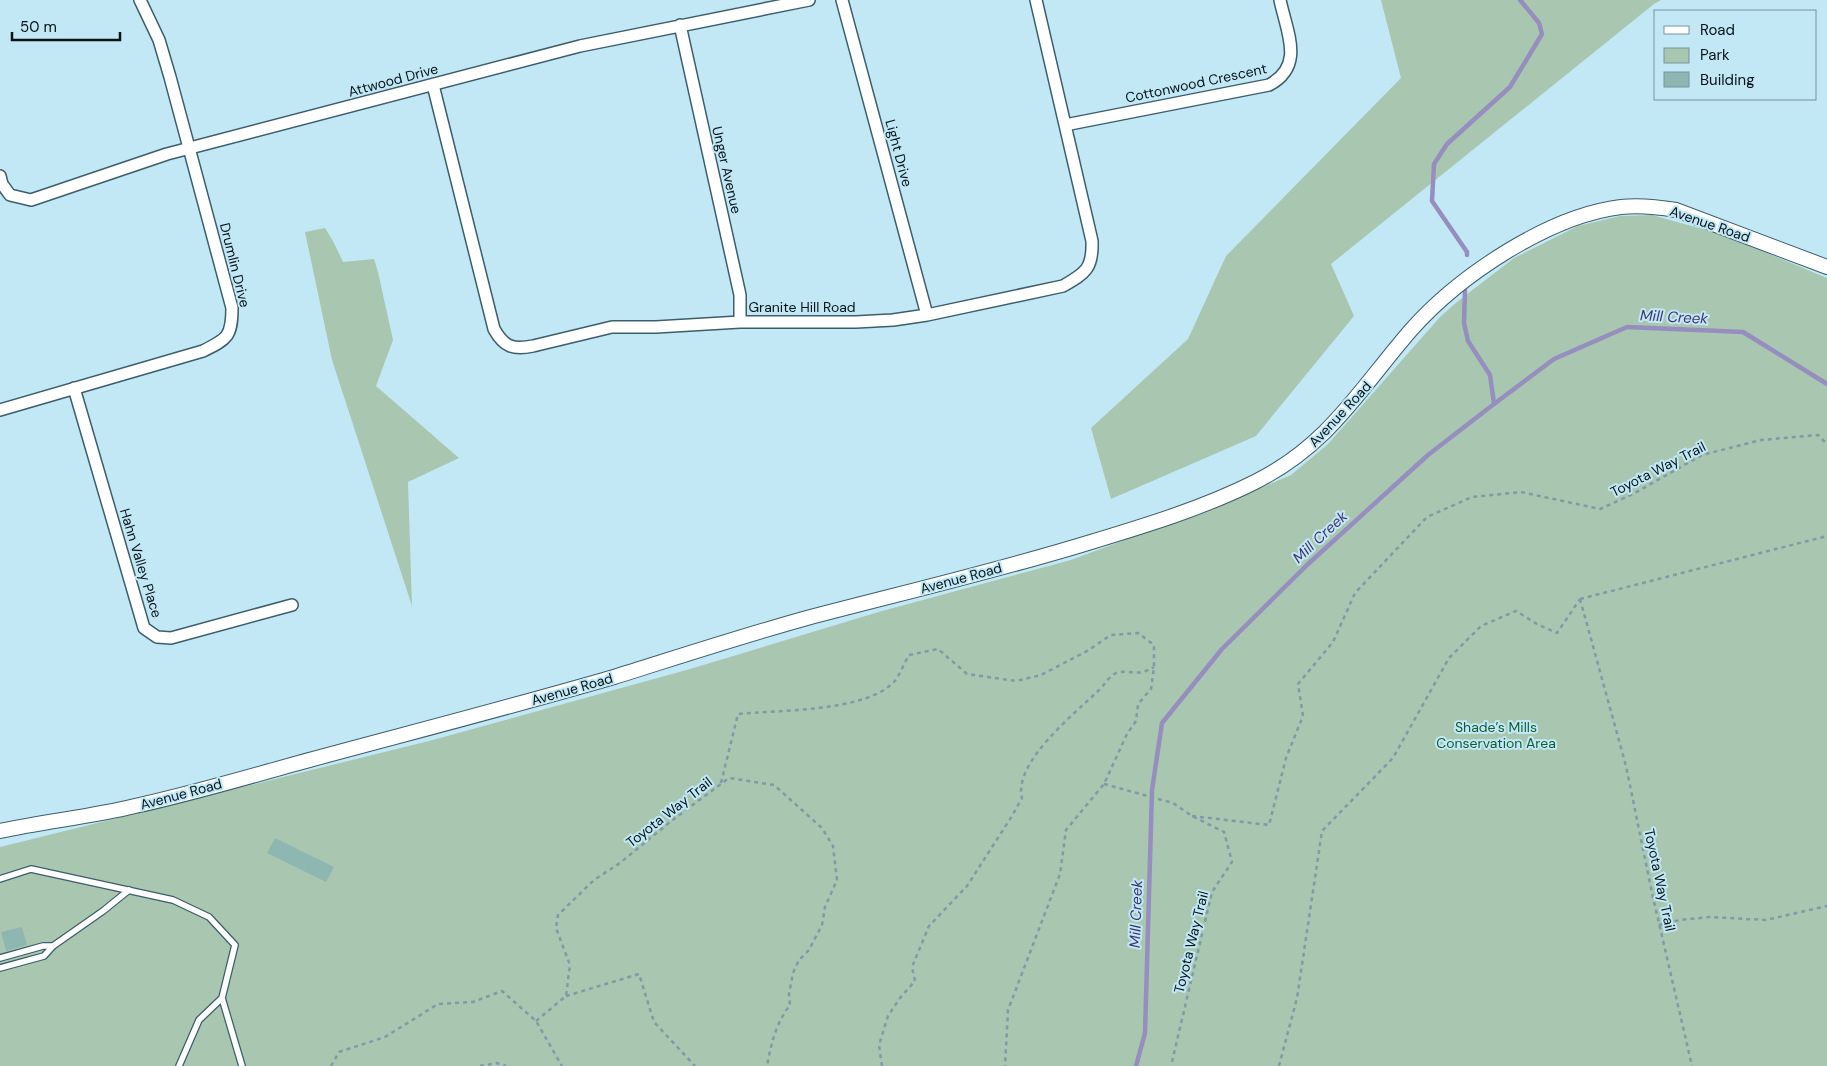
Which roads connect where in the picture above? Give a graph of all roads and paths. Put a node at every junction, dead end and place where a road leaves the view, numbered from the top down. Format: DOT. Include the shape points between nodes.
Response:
graph roads {
  1 [pos="140,0"];
  2 [pos="809,0"];
  3 [pos="842,0"];
  4 [pos="1036,0"];
  5 [pos="1280,0"];
  6 [pos="680,25"];
  7 [pos="432,85"];
  8 [pos="1065,125"];
  9 [pos="190,148"];
  10 [pos="0,176"];
  11 [pos="1827,268"];
  12 [pos="928,315"];
  13 [pos="740,322"];
  14 [pos="74,388"];
  15 [pos="0,410"];
  16 [pos="1827,444"];
  17 [pos="1827,536"];
  18 [pos="1580,599"];
  19 [pos="292,606"];
  20 [pos="1154,667"];
  21 [pos="721,783"];
  22 [pos="1104,784"];
  23 [pos="1192,816"];
  24 [pos="0,831"];
  25 [pos="0,879"];
  26 [pos="129,890"];
  27 [pos="1827,906"];
  28 [pos="1659,925"];
  29 [pos="53,946"];
  30 [pos="0,958"];
  31 [pos="0,968"];
  32 [pos="566,996"];
  33 [pos="222,998"];
  34 [pos="536,1021"];
  35 [pos="179,1066"];
  36 [pos="242,1066"];
  37 [pos="331,1066"];
  38 [pos="480,1066"];
  39 [pos="506,1066"];
  40 [pos="562,1066"];
  41 [pos="695,1066"];
  42 [pos="767,1066"];
  43 [pos="882,1066"];
  44 [pos="1005,1066"];
  45 [pos="1171,1066"];
  46 [pos="1279,1066"];
  47 [pos="1692,1066"];
  1 -- 9 [label="street, Drumlin Drive" via="159,40"];
  2 -- 6 [label="street, Attwood Drive"];
  3 -- 12 [label="street, Light Drive"];
  4 -- 8 [label="street, Granite Hill Road"];
  5 -- 8 [label="street, Cottonwood Crescent" via="1291,57 1288,69 1280,79 1269,85"];
  6 -- 7 [label="street, Attwood Drive" via="580,46"];
  6 -- 13 [label="street, Unger Avenue" via="740,295"];
  7 -- 9 [label="street, Attwood Drive"];
  7 -- 13 [label="street, Granite Hill Road" via="494,329 500,340 521,349 612,327"];
  8 -- 12 [label="street, Granite Hill Road" via="1092,241 1092,256 1083,274 1063,286"];
  9 -- 10 [label="street, Attwood Drive" via="31,200 10,195"];
  9 -- 14 [label="street, Drumlin Drive" via="232,308 232,327 222,342 202,351"];
  11 -- 24 [label="street, Avenue Road" via="1676,210 1653,206 1621,207 1590,214 1521,243 1491,261 1447,294 1412,329 1330,429 1298,456 1251,484 1194,509 1031,560 804,619 491,713 134,807"];
  12 -- 13 [label="street, Granite Hill Road" via="856,322"];
  14 -- 15 [label="street, Drumlin Drive"];
  14 -- 19 [label="street, Hahn Valley Place" via="144,628 157,637 171,638"];
  16 -- 23 [label="path, Toyota Way Trail" via="1818,435 1761,440 1702,455 1600,509 1521,492 1472,497 1427,516 1356,593 1333,642 1298,684 1303,716 1286,758 1269,825"];
  17 -- 18 [label="path"];
  18 -- 28 [label="path, Toyota Way Trail" via="1626,766"];
  18 -- 46 [label="path" via="1557,633 1516,612 1481,626 1449,658 1393,758 1322,831 1297,998"];
  20 -- 21 [label="path, Toyota Way Trail" via="1154,645 1138,633 1111,635 1041,675 1016,680 967,674 938,649 909,655 894,682 871,697 836,706 738,714"];
  20 -- 22 [label="path, Toyota Way Trail" via="1151,689 1138,704 1136,721"];
  20 -- 43 [label="path" via="1142,673 1115,673 1043,746 1027,769 1020,791 1022,798 1012,816 967,886 929,926 912,967 915,981 888,1016 879,1045"];
  21 -- 32 [label="path, Toyota Way Trail" via="620,864 594,880 558,915 556,928 570,965"];
  21 -- 42 [label="path" via="729,778 774,785 822,828 833,846 837,880 825,907 822,925 793,973 790,1006 782,1016 772,1041"];
  22 -- 23 [label="path, Toyota Way Trail" via="1162,798"];
  22 -- 44 [label="path, Toyota Way Trail" via="1066,830 1060,874 1008,1010"];
  23 -- 45 [label="path, Toyota Way Trail" via="1224,832 1232,862 1212,892"];
  25 -- 26 [label="lane" via="31,869"];
  26 -- 29 [label="lane"];
  26 -- 33 [label="lane" via="173,900 209,917 235,944"];
  27 -- 28 [label="path" via="1766,920 1710,918"];
  28 -- 47 [label="path, Toyota Way Trail"];
  29 -- 30 [label="lane"];
  29 -- 31 [label="lane" via="44,956"];
  32 -- 34 [label="path"];
  32 -- 41 [label="path" via="639,974 654,1022"];
  33 -- 35 [label="lane" via="199,1020"];
  33 -- 36 [label="lane"];
  34 -- 37 [label="path" via="502,991 473,1002 438,1004 385,1037 339,1052"];
  34 -- 40 [label="path"];
  38 -- 39 [label="path" via="497,1063"];
}
